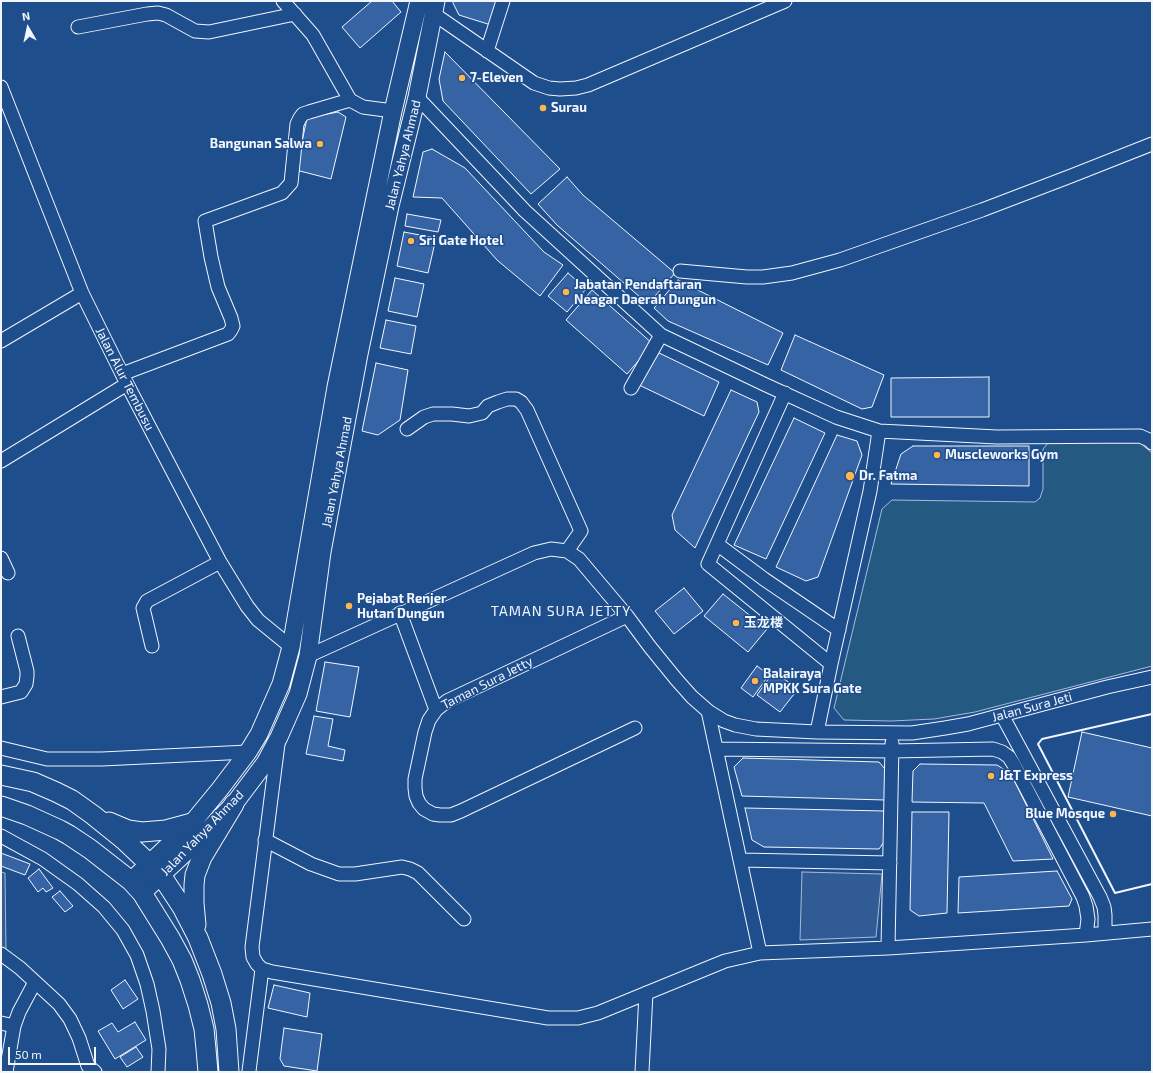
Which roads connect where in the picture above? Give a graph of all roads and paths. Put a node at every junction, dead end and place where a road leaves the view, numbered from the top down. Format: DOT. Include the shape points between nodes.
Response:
graph roads {
  1 [pos="283,1"];
  2 [pos="419,1"];
  3 [pos="503,1"];
  4 [pos="785,1"];
  5 [pos="435,7"];
  6 [pos="295,14"];
  7 [pos="78,27"];
  8 [pos="487,51"];
  9 [pos="1,88"];
  10 [pos="417,97"];
  11 [pos="350,100"];
  12 [pos="393,111"];
  13 [pos="1152,144"];
  14 [pos="680,271"];
  15 [pos="82,293"];
  16 [pos="661,335"];
  17 [pos="1,341"];
  18 [pos="124,379"];
  19 [pos="631,388"];
  20 [pos="785,393"];
  21 [pos="407,429"];
  22 [pos="879,431"];
  23 [pos="1152,443"];
  24 [pos="2,461"];
  25 [pos="716,544"];
  26 [pos="567,551"];
  27 [pos="1,558"];
  28 [pos="220,562"];
  29 [pos="8,573"];
  30 [pos="400,614"];
  31 [pos="627,616"];
  32 [pos="839,630"];
  33 [pos="18,636"];
  34 [pos="152,646"];
  35 [pos="291,647"];
  36 [pos="308,656"];
  37 [pos="831,664"];
  38 [pos="1152,677"];
  39 [pos="1,697"];
  40 [pos="436,710"];
  41 [pos="708,711"];
  42 [pos="1002,715"];
  43 [pos="635,728"];
  44 [pos="817,732"];
  45 [pos="892,733"];
  46 [pos="279,737"];
  47 [pos="1,748"];
  48 [pos="716,749"];
  49 [pos="892,751"];
  50 [pos="248,752"];
  51 [pos="1,775"];
  52 [pos="234,804"];
  53 [pos="1,806"];
  54 [pos="93,815"];
  55 [pos="192,823"];
  56 [pos="1,836"];
  57 [pos="266,840"];
  58 [pos="740,860"];
  59 [pos="890,863"];
  60 [pos="155,869"];
  61 [pos="136,887"];
  62 [pos="464,919"];
  63 [pos="1152,929"];
  64 [pos="1105,933"];
  65 [pos="1086,935"];
  66 [pos="198,938"];
  67 [pos="888,948"];
  68 [pos="760,953"];
  69 [pos="1,954"];
  70 [pos="262,969"];
  71 [pos="35,982"];
  72 [pos="646,994"];
  73 [pos="1,1023"];
  74 [pos="14,1026"];
  75 [pos="90,1070"];
  76 [pos="229,1070"];
  77 [pos="6,1072"];
  78 [pos="158,1072"];
  79 [pos="208,1072"];
  80 [pos="252,1072"];
  81 [pos="642,1072"];
  1 -- 6 [label="street"];
  2 -- 12 [label="main road, Jalan Yahya Ahmad"];
  3 -- 8 [label="street"];
  4 -- 8 [label="street" via="576,88 549,88 534,83"];
  5 -- 8 [label="street"];
  5 -- 10 [label="main road, Jalan Yahya Ahmad"];
  6 -- 7 [label="street" via="209,32 195,31 158,13"];
  6 -- 11 [label="street" via="313,35"];
  9 -- 15 [label="street, Jalan Alur Tembusu"];
  10 -- 16 [label="street" via="525,211"];
  10 -- 36 [label="main road, Jalan Yahya Ahmad" via="390,206 359,354 322,552"];
  11 -- 12 [label="street" via="363,107"];
  11 -- 18 [label="street" via="303,114 300,118 297,124 291,183 282,193 205,221 218,287 232,318 232,330"];
  12 -- 35 [label="main road, Jalan Yahya Ahmad" via="336,387"];
  13 -- 14 [label="street" via="840,260 792,273 747,277"];
  15 -- 17 [label="street"];
  15 -- 18 [label="street, Jalan Alur Tembusu"];
  16 -- 19 [label="street"];
  16 -- 20 [label="street"];
  18 -- 24 [label="street"];
  18 -- 28 [label="street, Jalan Alur Tembusu"];
  20 -- 22 [label="street" via="836,417"];
  20 -- 25 [label="street"];
  21 -- 26 [label="street" via="433,414 470,416 482,413 488,406 507,399 521,402 527,410 581,531"];
  22 -- 23 [label="street" via="997,437 1140,436"];
  22 -- 32 [label="street" via="870,491"];
  25 -- 32 [label="street"];
  25 -- 37 [label="street" via="708,564"];
  26 -- 30 [label="street" via="551,548 534,553"];
  26 -- 31 [label="street, Jalan Sura Jeti" via="579,560"];
  27 -- 29 [label="street"];
  28 -- 34 [label="street" via="147,601 144,608"];
  28 -- 35 [label="street, Jalan Alur Tembusu" via="258,620"];
  30 -- 36 [label="street"];
  30 -- 40 [label="street"];
  31 -- 40 [label="street, Taman Sura Jetty" via="447,700"];
  31 -- 41 [label="street, Jalan Sura Jeti" via="676,679"];
  32 -- 37 [label="street"];
  33 -- 39 [label="street" via="27,671 26,684 21,692"];
  35 -- 50 [label="main road, Jalan Yahya Ahmad" via="281,684 259,734"];
  36 -- 46 [label="main road, Jalan Yahya Ahmad" via="298,694"];
  37 -- 44 [label="street"];
  38 -- 42 [label="street, Jalan Sura Jeti"];
  40 -- 43 [label="street, Taman Sura Jetty" via="425,732 415,788 416,796 424,809 440,816 461,811"];
  41 -- 44 [label="street, Jalan Sura Jeti" via="735,725 756,729"];
  41 -- 48 [label="street"];
  42 -- 45 [label="street, Jalan Sura Jeti" via="945,728"];
  42 -- 64 [label="street" via="1100,897 1104,907"];
  44 -- 45 [label="street, Jalan Sura Jeti"];
  45 -- 49 [label="street"];
  46 -- 52 [label="main road, Jalan Yahya Ahmad" via="265,763"];
  46 -- 57 [label="street"];
  47 -- 50 [label="street" via="47,759"];
  48 -- 49 [label="street"];
  48 -- 58 [label="street"];
  49 -- 59 [label="street"];
  49 -- 65 [label="street" via="993,749 1009,757 1083,897 1088,919"];
  50 -- 55 [label="main road, Jalan Yahya Ahmad"];
  51 -- 54 [label="highway" via="33,782 72,800"];
  52 -- 60 [label="main road, Jalan Yahya Ahmad" via="186,853"];
  52 -- 66 [label="highway" via="202,857 195,875 194,904"];
  53 -- 61 [label="highway" via="60,830 90,849"];
  54 -- 55 [label="highway" via="128,830 142,832 166,830"];
  54 -- 60 [label="highway"];
  55 -- 60 [label="main road, Jalan Yahya Ahmad"];
  56 -- 78 [label="street" via="43,859 78,884 104,907 123,930 137,955 147,984 158,1049"];
  57 -- 62 [label="street" via="311,864 339,874 410,869"];
  57 -- 70 [label="street" via="252,947 253,957"];
  58 -- 59 [label="street"];
  58 -- 68 [label="street"];
  59 -- 67 [label="street"];
  60 -- 61 [label="main road, Jalan Yahya Ahmad"];
  60 -- 66 [label="highway" via="182,907"];
  61 -- 79 [label="highway" via="170,938 190,980 204,1029"];
  63 -- 64 [label="street"];
  64 -- 65 [label="street"];
  65 -- 67 [label="street"];
  66 -- 76 [label="highway" via="221,1003"];
  67 -- 68 [label="street"];
  68 -- 72 [label="street" via="725,961"];
  69 -- 71 [label="street"];
  70 -- 72 [label="street" via="548,1018 587,1017"];
  70 -- 80 [label="street"];
  71 -- 74 [label="street"];
  71 -- 75 [label="street" via="59,1004 70,1019"];
  72 -- 81 [label="street"];
  73 -- 74 [label="street"];
  74 -- 77 [label="street"];
  76 -- 80 [label="street"];
}
